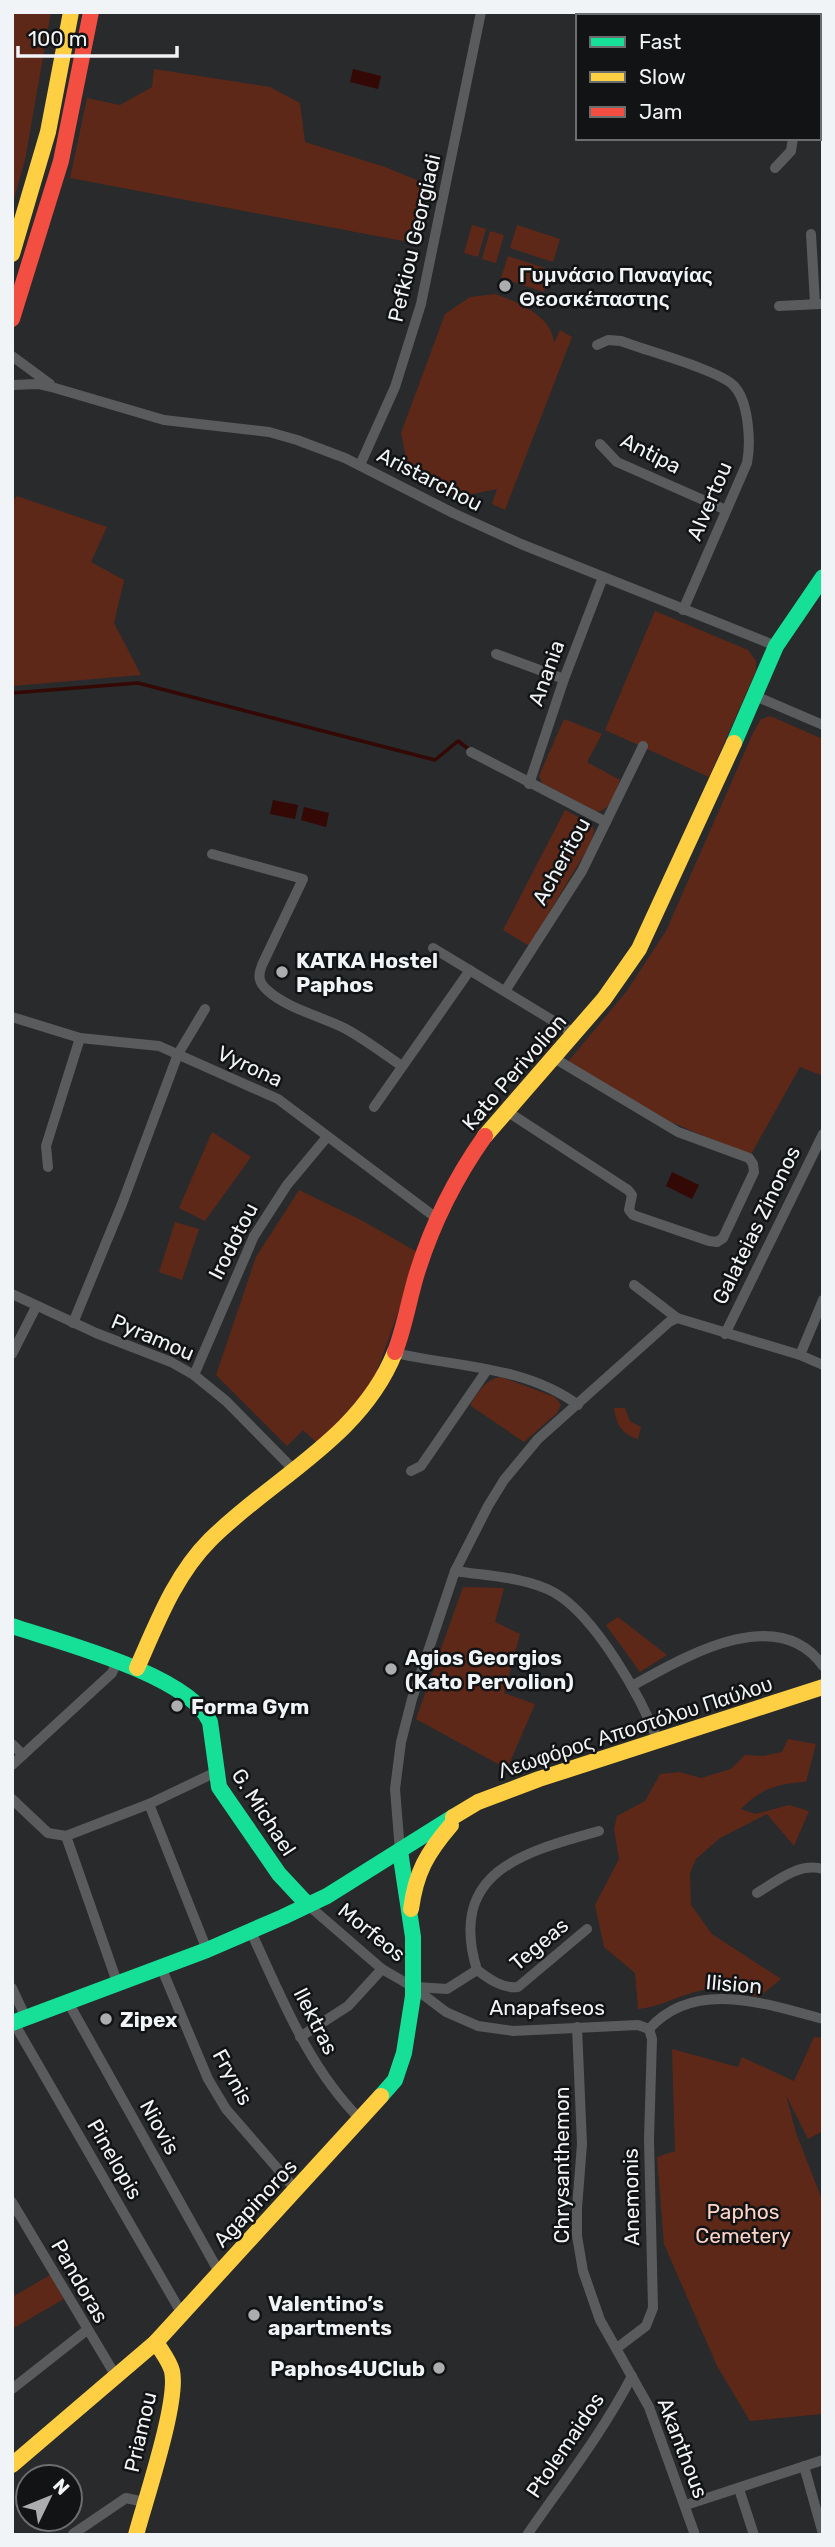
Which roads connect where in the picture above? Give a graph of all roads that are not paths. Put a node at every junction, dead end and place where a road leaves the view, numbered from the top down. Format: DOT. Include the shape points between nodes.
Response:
graph roads {
  1 [pos="71,12"];
  2 [pos="91,12"];
  3 [pos="481,12"];
  4 [pos="793,140"];
  5 [pos="775,168"];
  6 [pos="811,234"];
  7 [pos="12,254"];
  8 [pos="819,304"];
  9 [pos="779,306"];
  10 [pos="12,319"];
  11 [pos="597,345"];
  12 [pos="12,356"];
  13 [pos="12,385"];
  14 [pos="55,388"];
  15 [pos="600,444"];
  16 [pos="360,466"];
  17 [pos="726,510"];
  18 [pos="603,577"];
  19 [pos="823,577"];
  20 [pos="683,610"];
  21 [pos="776,646"];
  22 [pos="496,654"];
  23 [pos="564,679"];
  24 [pos="753,695"];
  25 [pos="823,725"];
  26 [pos="643,746"];
  27 [pos="471,752"];
  28 [pos="529,784"];
  29 [pos="606,822"];
  30 [pos="212,854"];
  31 [pos="433,948"];
  32 [pos="470,970"];
  33 [pos="505,991"];
  34 [pos="205,1009"];
  35 [pos="12,1017"];
  36 [pos="575,1034"];
  37 [pos="80,1038"];
  38 [pos="178,1054"];
  39 [pos="554,1058"];
  40 [pos="402,1066"];
  41 [pos="374,1107"];
  42 [pos="505,1110"];
  43 [pos="823,1134"];
  44 [pos="327,1137"];
  45 [pos="48,1167"];
  46 [pos="439,1220"];
  47 [pos="634,1284"];
  48 [pos="12,1294"];
  49 [pos="823,1300"];
  50 [pos="36,1307"];
  51 [pos="677,1318"];
  52 [pos="73,1323"];
  53 [pos="725,1334"];
  54 [pos="395,1353"];
  55 [pos="12,1354"];
  56 [pos="800,1355"];
  57 [pos="823,1365"];
  58 [pos="487,1370"];
  59 [pos="194,1375"];
  60 [pos="578,1405"];
  61 [pos="293,1469"];
  62 [pos="411,1471"];
  63 [pos="455,1571"];
  64 [pos="12,1626"];
  65 [pos="117,1662"];
  66 [pos="823,1665"];
  67 [pos="137,1668"];
  68 [pos="632,1686"];
  69 [pos="823,1687"];
  70 [pos="658,1741"];
  71 [pos="12,1744"];
  72 [pos="23,1755"];
  73 [pos="12,1765"];
  74 [pos="214,1773"];
  75 [pos="12,1799"];
  76 [pos="149,1804"];
  77 [pos="462,1811"];
  78 [pos="599,1832"];
  79 [pos="66,1836"];
  80 [pos="400,1851"];
  81 [pos="823,1869"];
  82 [pos="757,1893"];
  83 [pos="303,1908"];
  84 [pos="411,1909"];
  85 [pos="587,1929"];
  86 [pos="251,1932"];
  87 [pos="207,1950"];
  88 [pos="161,1967"];
  89 [pos="382,1969"];
  90 [pos="477,1970"];
  91 [pos="117,1982"];
  92 [pos="413,1987"];
  93 [pos="12,1988"];
  94 [pos="68,2002"];
  95 [pos="823,2019"];
  96 [pos="18,2021"];
  97 [pos="577,2027"];
  98 [pos="649,2029"];
  99 [pos="300,2037"];
  100 [pos="360,2119"];
  101 [pos="296,2190"];
  102 [pos="12,2202"];
  103 [pos="219,2272"];
  104 [pos="182,2314"];
  105 [pos="87,2330"];
  106 [pos="156,2342"];
  107 [pos="617,2348"];
  108 [pos="632,2376"];
  109 [pos="117,2378"];
  110 [pos="12,2389"];
  111 [pos="823,2460"];
  112 [pos="12,2465"];
  113 [pos="804,2466"];
  114 [pos="739,2489"];
  115 [pos="145,2502"];
  116 [pos="685,2505"];
  117 [pos="823,2533"];
  118 [pos="73,2534"];
  119 [pos="136,2535"];
  120 [pos="527,2535"];
  121 [pos="695,2535"];
  122 [pos="754,2535"];
  1 -- 7 [label="main road" via="48,132"];
  2 -- 10 [label="main road" via="61,161"];
  3 -- 16 [label="street, Pefkiou Georgiadi" via="421,304 395,387"];
  4 -- 5 [label="street" via="791,151"];
  6 -- 8 [label="street"];
  8 -- 9 [label="street"];
  11 -- 17 [label="street, Alvertou" via="621,341 724,378 738,391 750,447"];
  12 -- 14 [label="street, Aristarchou"];
  13 -- 14 [label="street, Aristarchou"];
  14 -- 16 [label="street, Aristarchou" via="164,419 269,432"];
  15 -- 17 [label="street, Antipa" via="617,463"];
  16 -- 18 [label="street, Aristarchou" via="498,534"];
  17 -- 20 [label="street, Alvertou"];
  18 -- 20 [label="street, Aristarchou"];
  18 -- 23 [label="street, Anania"];
  19 -- 21 [label="main road, Kato Perivolion"];
  20 -- 21 [label="street, Aristarchou"];
  21 -- 24 [label="main road, Kato Perivolion"];
  22 -- 23 [label="street"];
  23 -- 28 [label="street, Anania"];
  24 -- 25 [label="street"];
  24 -- 36 [label="main road, Kato Perivolion" via="644,940"];
  26 -- 29 [label="street, Acheritou"];
  27 -- 28 [label="street"];
  28 -- 29 [label="street"];
  29 -- 33 [label="street, Acheritou" via="582,871"];
  30 -- 40 [label="street" via="303,879 262,965 260,982 279,999 346,1029"];
  31 -- 32 [label="street"];
  32 -- 33 [label="street"];
  32 -- 40 [label="street"];
  33 -- 36 [label="street"];
  34 -- 38 [label="street"];
  35 -- 37 [label="street, Vyrona"];
  36 -- 39 [label="main road, Kato Perivolion"];
  37 -- 38 [label="street, Vyrona" via="150,1044"];
  37 -- 45 [label="street" via="46,1146"];
  38 -- 44 [label="street, Vyrona" via="278,1099"];
  38 -- 52 [label="street"];
  39 -- 42 [label="main road, Kato Perivolion"];
  39 -- 42 [label="street" via="678,1132 749,1158 754,1172 723,1238 709,1241 633,1215 628,1190"];
  40 -- 41 [label="street"];
  42 -- 46 [label="main road, Kato Perivolion" via="475,1150"];
  43 -- 53 [label="street, Galateias Zinonos"];
  44 -- 46 [label="street, Vyrona"];
  44 -- 59 [label="street, Irodotou" via="287,1185 254,1236"];
  46 -- 54 [label="main road, Kato Perivolion" via="419,1269"];
  47 -- 51 [label="street"];
  48 -- 50 [label="street, Pyramou"];
  49 -- 56 [label="street"];
  50 -- 52 [label="street, Pyramou"];
  50 -- 55 [label="street"];
  51 -- 53 [label="street"];
  51 -- 60 [label="street"];
  52 -- 59 [label="street, Pyramou"];
  53 -- 56 [label="street"];
  54 -- 58 [label="street"];
  54 -- 61 [label="main road, Kato Perivolion" via="370,1396 330,1440"];
  56 -- 57 [label="street"];
  58 -- 60 [label="street" via="542,1384"];
  58 -- 62 [label="street" via="421,1466"];
  59 -- 61 [label="street, Pyramou"];
  60 -- 63 [label="street" via="512,1469"];
  61 -- 67 [label="main road, Kato Perivolion" via="211,1539 187,1566"];
  63 -- 68 [label="street" via="554,1592 583,1617"];
  63 -- 80 [label="street" via="401,1742 395,1789"];
  64 -- 65 [label="main road"];
  65 -- 67 [label="main road"];
  65 -- 72 [label="street" via="112,1674"];
  66 -- 68 [label="street" via="803,1645 782,1637 734,1640 695,1652"];
  67 -- 74 [label="main road" via="192,1699 206,1714"];
  68 -- 70 [label="street"];
  69 -- 70 [label="main road, Λεωφόρος Αποστόλου Παύλου"];
  70 -- 77 [label="main road, Λεωφόρος Αποστόλου Παύλου" via="515,1787"];
  71 -- 72 [label="street"];
  72 -- 73 [label="street"];
  74 -- 76 [label="street"];
  74 -- 83 [label="main road, G. Michael" via="230,1805"];
  75 -- 79 [label="street" via="48,1833"];
  76 -- 79 [label="street"];
  76 -- 87 [label="street"];
  77 -- 80 [label="main road, Λεωφόρος Αποστόλου Παύλου"];
  77 -- 84 [label="main road" via="425,1857"];
  78 -- 90 [label="street" via="525,1854 488,1883 471,1912 469,1932"];
  79 -- 91 [label="street"];
  80 -- 83 [label="main road"];
  80 -- 84 [label="main road"];
  81 -- 82 [label="street" via="803,1868"];
  83 -- 86 [label="main road"];
  83 -- 89 [label="street, Morfeos"];
  84 -- 92 [label="main road, Agapinoros"];
  85 -- 90 [label="street, Tegeas" via="518,1987 490,1980"];
  86 -- 87 [label="main road"];
  86 -- 99 [label="street, Ilektras"];
  87 -- 88 [label="main road"];
  88 -- 91 [label="main road"];
  88 -- 101 [label="street, Frynis" via="220,2099"];
  89 -- 92 [label="street, Morfeos"];
  89 -- 99 [label="street" via="348,2006"];
  90 -- 92 [label="street" via="447,1989"];
  91 -- 94 [label="main road"];
  92 -- 97 [label="street, Anapafseos" via="446,2012 478,2026 513,2031"];
  92 -- 100 [label="main road, Agapinoros" via="411,2028 402,2064 395,2080"];
  93 -- 96 [label="street, Pinelopis"];
  94 -- 96 [label="main road"];
  94 -- 103 [label="street, Niovis"];
  95 -- 98 [label="street, Ilision" via="714,1998 682,2005"];
  96 -- 104 [label="street, Pinelopis"];
  97 -- 98 [label="street, Anapafseos" via="638,2025"];
  97 -- 107 [label="street, Chrysanthemon" via="582,2144 578,2235 595,2309"];
  98 -- 107 [label="street, Anemonis" via="653,2308 646,2326"];
  99 -- 100 [label="street, Ilektras" via="321,2073"];
  100 -- 101 [label="main road, Agapinoros"];
  101 -- 103 [label="main road, Agapinoros"];
  102 -- 105 [label="street, Pandoras"];
  103 -- 104 [label="main road, Agapinoros"];
  104 -- 106 [label="main road, Agapinoros"];
  105 -- 109 [label="street, Pandoras"];
  105 -- 110 [label="street"];
  106 -- 109 [label="main road, Agapinoros"];
  106 -- 115 [label="main road, Priamou" via="173,2372 173,2382"];
  107 -- 108 [label="street, Chrysanthemon"];
  108 -- 116 [label="street, Akanthous" via="649,2407"];
  108 -- 120 [label="street, Ptolemaidos"];
  109 -- 112 [label="main road, Agapinoros"];
  111 -- 113 [label="street"];
  113 -- 114 [label="street"];
  113 -- 117 [label="street"];
  114 -- 116 [label="street"];
  114 -- 122 [label="street"];
  115 -- 118 [label="street" via="126,2498"];
  115 -- 119 [label="main road, Priamou"];
  116 -- 121 [label="street, Akanthous"];
}
